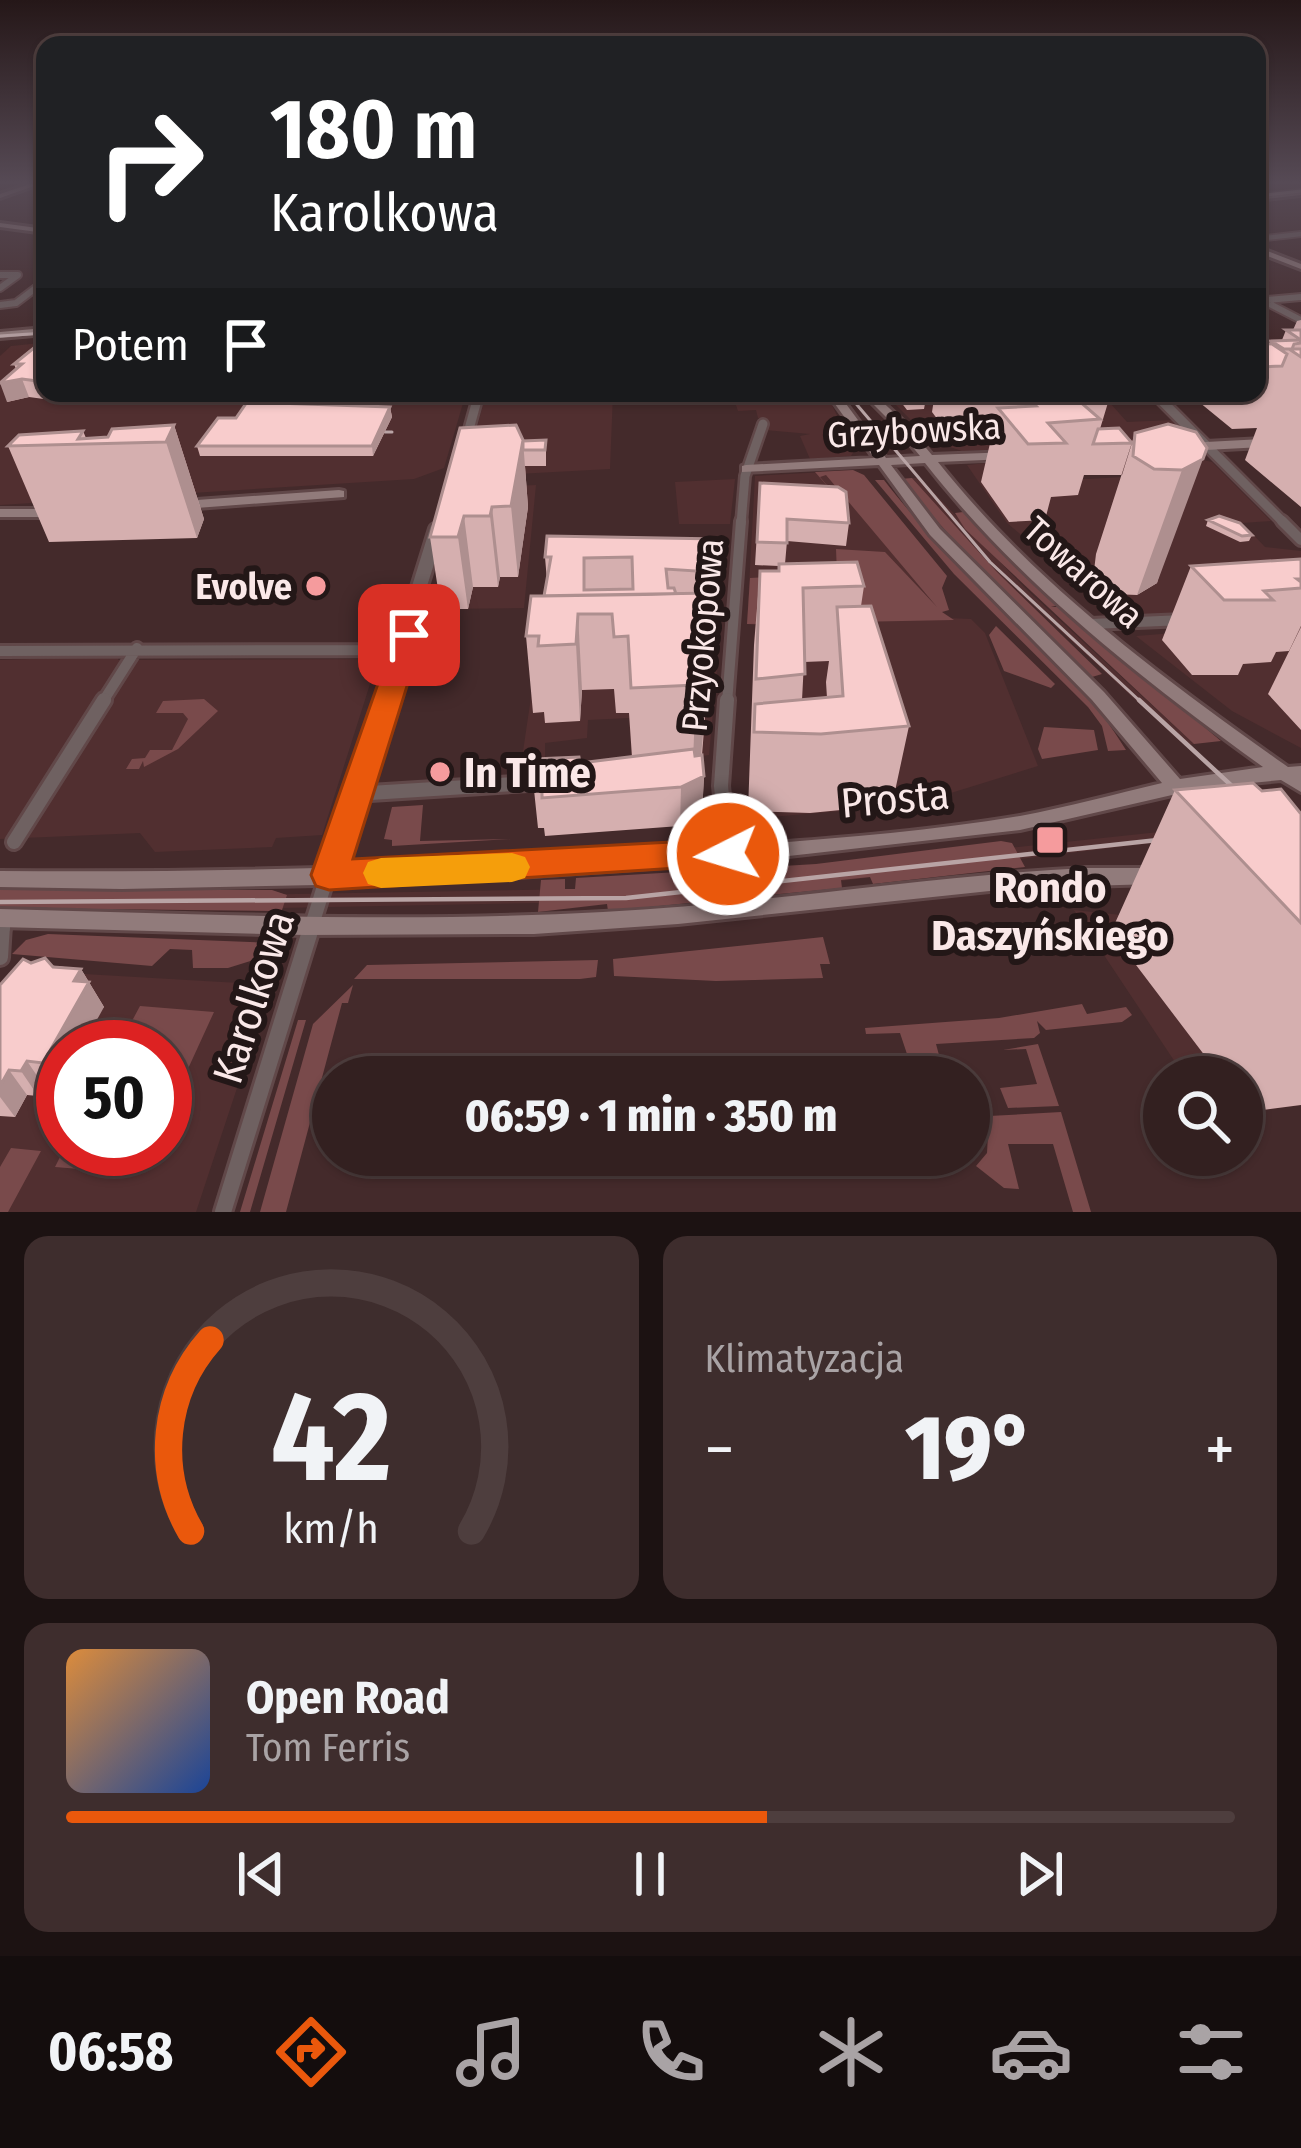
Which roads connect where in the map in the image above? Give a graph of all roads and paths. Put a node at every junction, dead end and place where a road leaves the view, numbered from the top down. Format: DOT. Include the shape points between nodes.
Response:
graph roads {
  1 [pos="1266,253"];
  2 [pos="1301,267"];
  3 [pos="0,275"];
  4 [pos="36,288"];
  5 [pos="0,289"];
  6 [pos="1301,297"];
  7 [pos="1266,300"];
  8 [pos="1266,304"];
  9 [pos="0,305"];
  10 [pos="1301,320"];
  11 [pos="36,335"];
  12 [pos="0,337"];
  13 [pos="476,402"];
  14 [pos="838,402"];
  15 [pos="877,402"];
  16 [pos="1163,402"];
  17 [pos="763,424"];
  18 [pos="1301,441"];
  19 [pos="1207,446"];
  20 [pos="1171,448"];
  21 [pos="463,451"];
  22 [pos="1024,454"];
  23 [pos="927,459"];
  24 [pos="880,462"];
  25 [pos="746,469"];
  26 [pos="340,492"];
  27 [pos="163,506"];
  28 [pos="68,512"];
  29 [pos="0,514"];
  30 [pos="440,518"];
  31 [pos="1301,540"];
  32 [pos="1206,619"];
  33 [pos="1112,633"];
  34 [pos="137,648"];
  35 [pos="399,650"];
  36 [pos="0,651"];
  37 [pos="721,772"];
  38 [pos="702,773"];
  39 [pos="1292,773"];
  40 [pos="571,781"];
  41 [pos="1301,785"];
  42 [pos="1176,788"];
  43 [pos="354,794"];
  44 [pos="1200,815"];
  45 [pos="14,842"];
  46 [pos="728,854"];
  47 [pos="329,875"];
  48 [pos="1169,876"];
  49 [pos="0,879"];
  50 [pos="0,919"];
  51 [pos="314,928"];
  52 [pos="0,957"];
  53 [pos="223,1212"];
  1 -- 2 [label="main road"];
  3 -- 5 [label="street" via="19,275"];
  4 -- 9 [label="street"];
  6 -- 7 [label="street"];
  8 -- 10 [label="street"];
  11 -- 12 [label="main road"];
  13 -- 21 [label="street"];
  14 -- 24 [label="main road, Towarowa"];
  15 -- 23 [label="main road, Towarowa"];
  16 -- 19 [label="street"];
  17 -- 25 [label="street, Przyokopowa"];
  18 -- 19 [label="main road"];
  19 -- 20 [label="main road"];
  19 -- 31 [label="street"];
  22 -- 23 [label="main road, Grzybowska"];
  23 -- 24 [label="main road, Grzybowska"];
  23 -- 33 [label="main road, Towarowa" via="986,528 1091,624"];
  24 -- 25 [label="main road, Grzybowska"];
  24 -- 42 [label="main road, Towarowa" via="935,532 1084,681"];
  25 -- 37 [label="street, Przyokopowa"];
  26 -- 27 [label="main road"];
  28 -- 29 [label="main road"];
  30 -- 35 [label="street, Karolkowa"];
  32 -- 33 [label="street"];
  33 -- 39 [label="main road, Towarowa"];
  34 -- 35 [label="street"];
  34 -- 36 [label="street"];
  34 -- 45 [label="street"];
  35 -- 43 [label="street, Karolkowa"];
  37 -- 38 [label="street"];
  37 -- 46 [label="street, Przyokopowa"];
  39 -- 41 [label="main road, Towarowa"];
  39 -- 42 [label="main road, Prosta" via="1227,775"];
  40 -- 43 [label="street"];
  42 -- 44 [label="main road, Towarowa"];
  42 -- 46 [label="main road, Prosta" via="982,829"];
  43 -- 47 [label="street, Karolkowa"];
  46 -- 47 [label="main road, Prosta"];
  47 -- 49 [label="main road, Prosta"];
  47 -- 51 [label="street, Karolkowa"];
  48 -- 51 [label="main road" via="1068,875 604,921"];
  50 -- 51 [label="main road"];
  50 -- 52 [label="street"];
  51 -- 53 [label="street, Karolkowa"];
}
